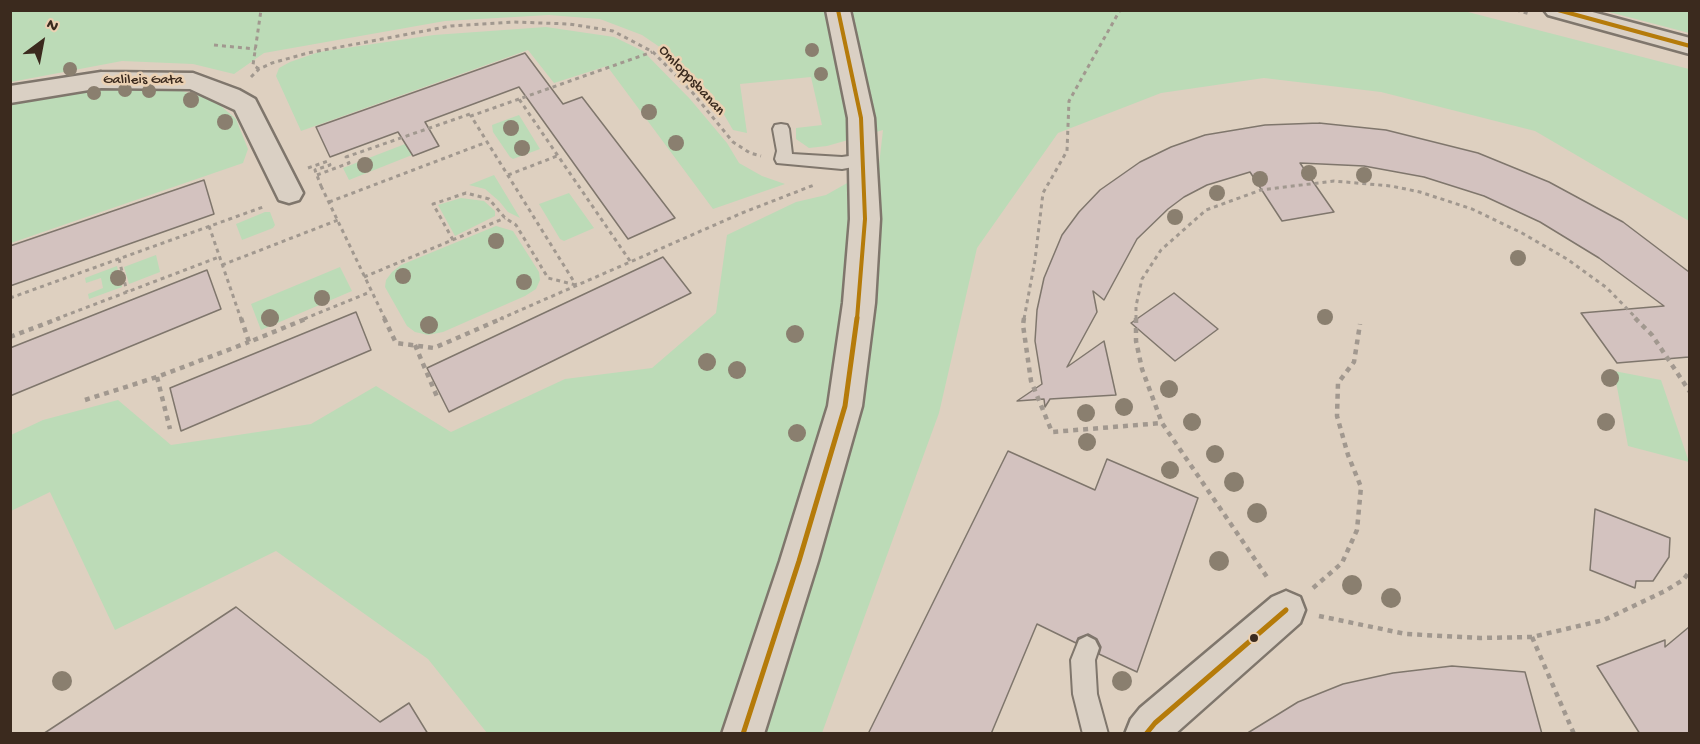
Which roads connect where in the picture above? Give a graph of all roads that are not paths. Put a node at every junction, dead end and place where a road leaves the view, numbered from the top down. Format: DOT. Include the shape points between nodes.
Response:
graph roads {
  1 [pos="838,10"];
  2 [pos="1556,10"];
  3 [pos="1689,46"];
  4 [pos="10,94"];
  5 [pos="781,129"];
  6 [pos="864,160"];
  7 [pos="289,193"];
  8 [pos="1286,610"];
  9 [pos="1087,648"];
  10 [pos="743,734"];
  11 [pos="1096,734"];
  12 [pos="1146,734"];
  1 -- 6 [label="street" via="861,118"];
  2 -- 3 [label="street"];
  4 -- 7 [label="street, Galileis Gata" via="101,80 193,81 246,105"];
  5 -- 6 [label="lane" via="783,159"];
  6 -- 10 [label="street" via="866,219 845,406"];
  8 -- 12 [label="street"];
  9 -- 11 [label="lane" via="1083,660 1085,694"];
}
